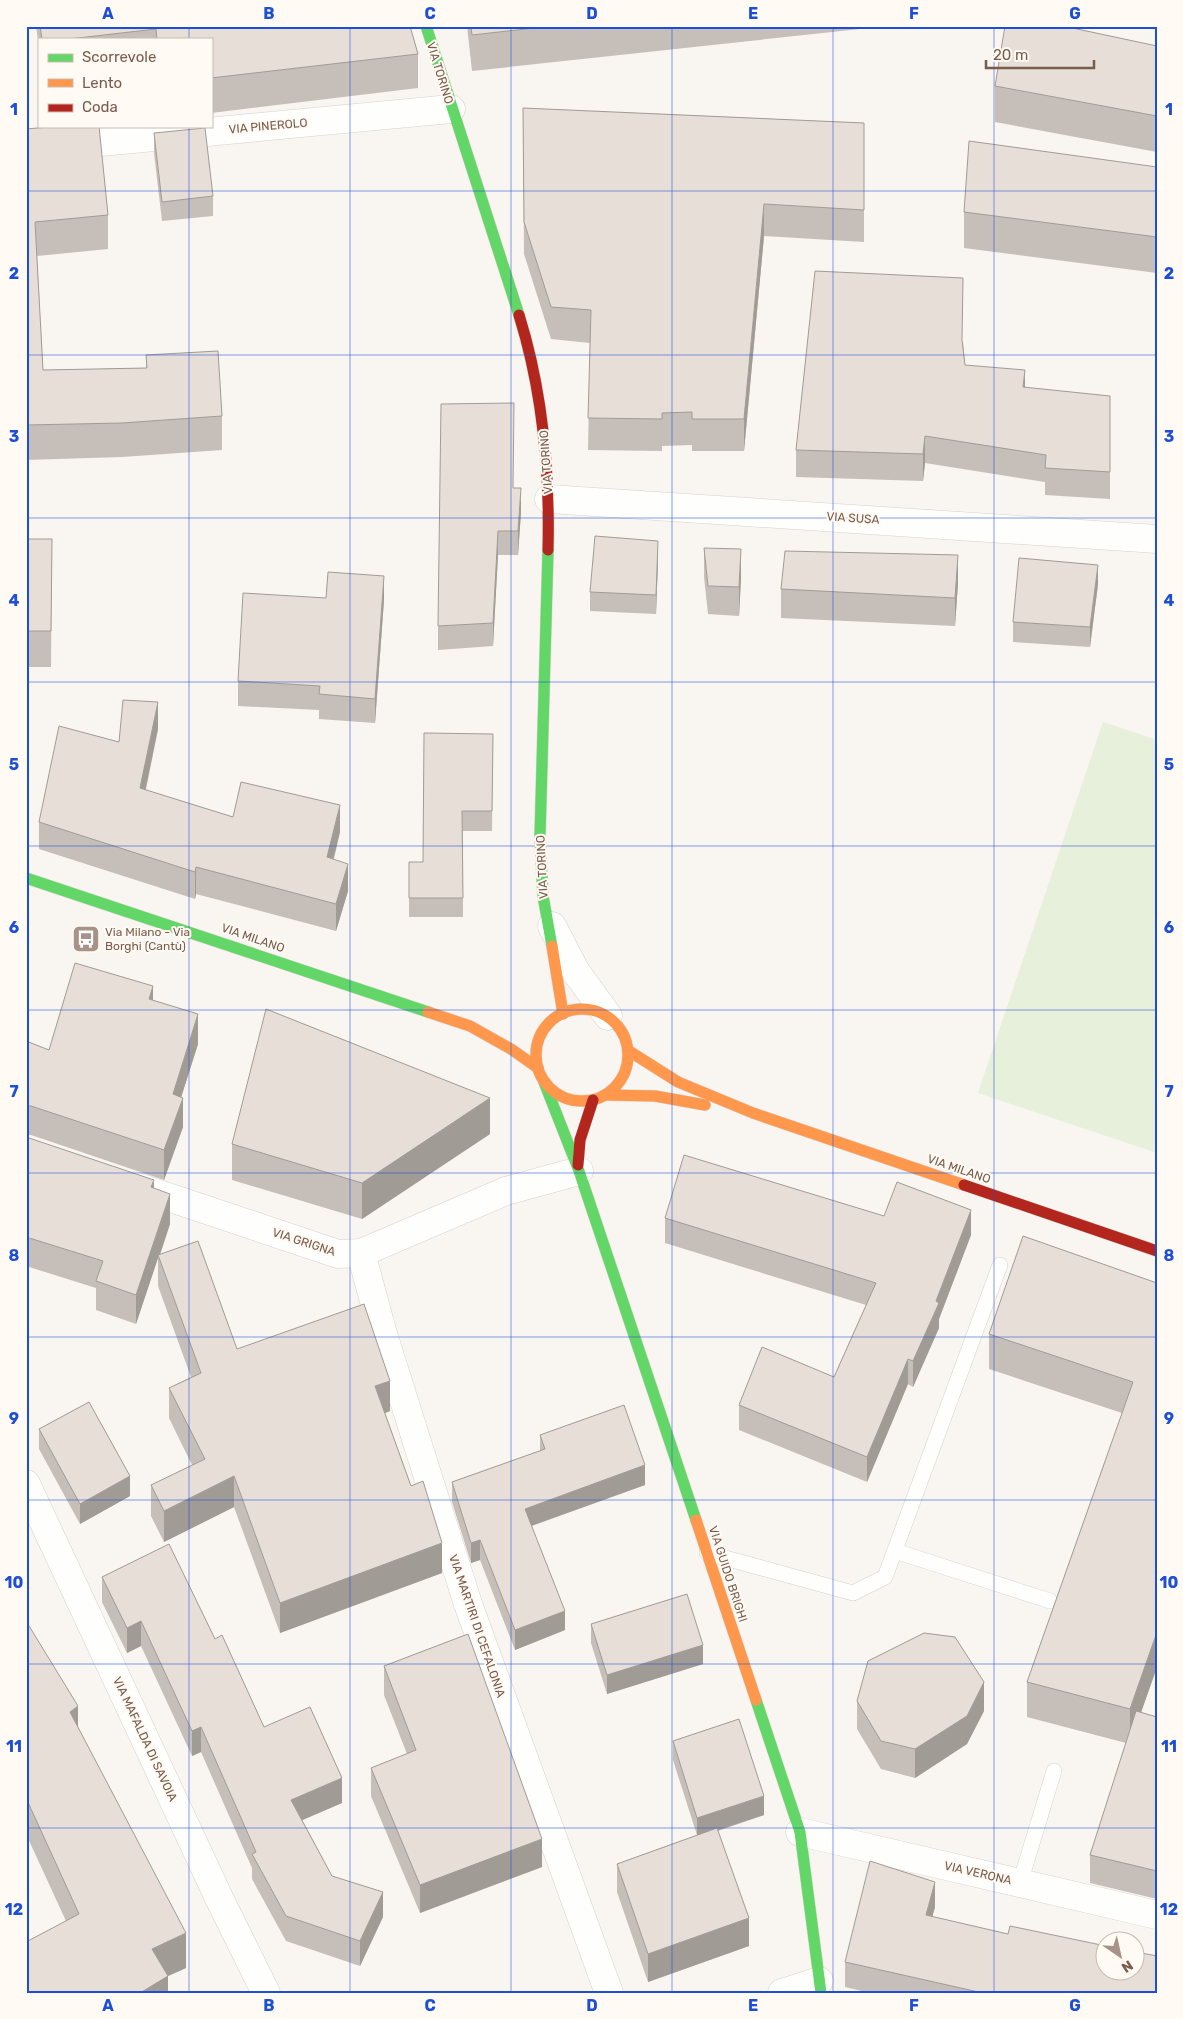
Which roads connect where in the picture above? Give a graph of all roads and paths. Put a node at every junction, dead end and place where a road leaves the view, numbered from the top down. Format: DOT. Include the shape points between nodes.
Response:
graph roads {
  1 [pos="426,26"];
  2 [pos="450,109"];
  3 [pos="26,149"];
  4 [pos="549,499"];
  5 [pos="1157,539"];
  6 [pos="26,878"];
  7 [pos="546,915"];
  8 [pos="563,1014"];
  9 [pos="608,1016"];
  10 [pos="470,1026"];
  11 [pos="546,1027"];
  12 [pos="502,1029"];
  13 [pos="532,1029"];
  14 [pos="629,1051"];
  15 [pos="538,1068"];
  16 [pos="544,1082"];
  17 [pos="605,1095"];
  18 [pos="592,1100"];
  19 [pos="753,1113"];
  20 [pos="579,1171"];
  21 [pos="111,1178"];
  22 [pos="1157,1251"];
  23 [pos="361,1253"];
  24 [pos="1000,1265"];
  25 [pos="26,1484"];
  26 [pos="895,1551"];
  27 [pos="707,1554"];
  28 [pos="1050,1601"];
  29 [pos="1054,1771"];
  30 [pos="800,1832"];
  31 [pos="1020,1883"];
  32 [pos="1157,1915"];
  33 [pos="820,1987"];
  34 [pos="268,1992"];
  35 [pos="609,1993"];
  36 [pos="782,1993"];
  1 -- 2 [label="street, VIA TORINO"];
  2 -- 3 [label="street, VIA PINEROLO"];
  2 -- 4 [label="street, VIA TORINO" via="530,350 543,417"];
  4 -- 5 [label="street, VIA SUSA"];
  4 -- 7 [label="street, VIA TORINO" via="540,836"];
  6 -- 10 [label="street, VIA MILANO"];
  7 -- 8 [label="street, VIA TORINO" via="562,993"];
  7 -- 9 [label="street, VIA TORINO" via="576,972"];
  8 -- 9 [label="street" via="574,1009 594,1010"];
  8 -- 11 [label="street"];
  9 -- 14 [label="street" via="625,1037"];
  10 -- 12 [label="street, VIA MILANO"];
  10 -- 15 [label="street, VIA MILANO"];
  11 -- 13 [label="street"];
  11 -- 15 [label="street" via="538,1040"];
  14 -- 17 [label="street" via="621,1080"];
  14 -- 19 [label="street, VIA MILANO" via="678,1082"];
  15 -- 16 [label="street"];
  16 -- 18 [label="street" via="566,1098"];
  16 -- 20 [label="street, VIA GUIDO BRIGHI"];
  17 -- 18 [label="street"];
  17 -- 19 [label="street, VIA MILANO" via="655,1096"];
  18 -- 20 [label="street, VIA GUIDO BRIGHI" via="580,1136"];
  19 -- 22 [label="street, VIA MILANO"];
  20 -- 23 [label="street, VIA GRIGNA" via="506,1191"];
  20 -- 27 [label="street, VIA GUIDO BRIGHI"];
  21 -- 23 [label="street, VIA GRIGNA" via="338,1254"];
  23 -- 35 [label="street, VIA MARTIRI DI CEFALONIA" via="383,1334 468,1604"];
  24 -- 26 [label="lane"];
  25 -- 34 [label="street, VIA MAFALDA DI SAVOIA" via="212,1882"];
  26 -- 27 [label="lane" via="885,1577 853,1593"];
  26 -- 28 [label="lane"];
  27 -- 30 [label="street, VIA GUIDO BRIGHI"];
  29 -- 31 [label="lane"];
  30 -- 31 [label="street, VIA VERONA"];
  30 -- 33 [label="street, VIA GUIDO BRIGHI"];
  31 -- 32 [label="street, VIA VERONA"];
  33 -- 36 [label="street"];
}
